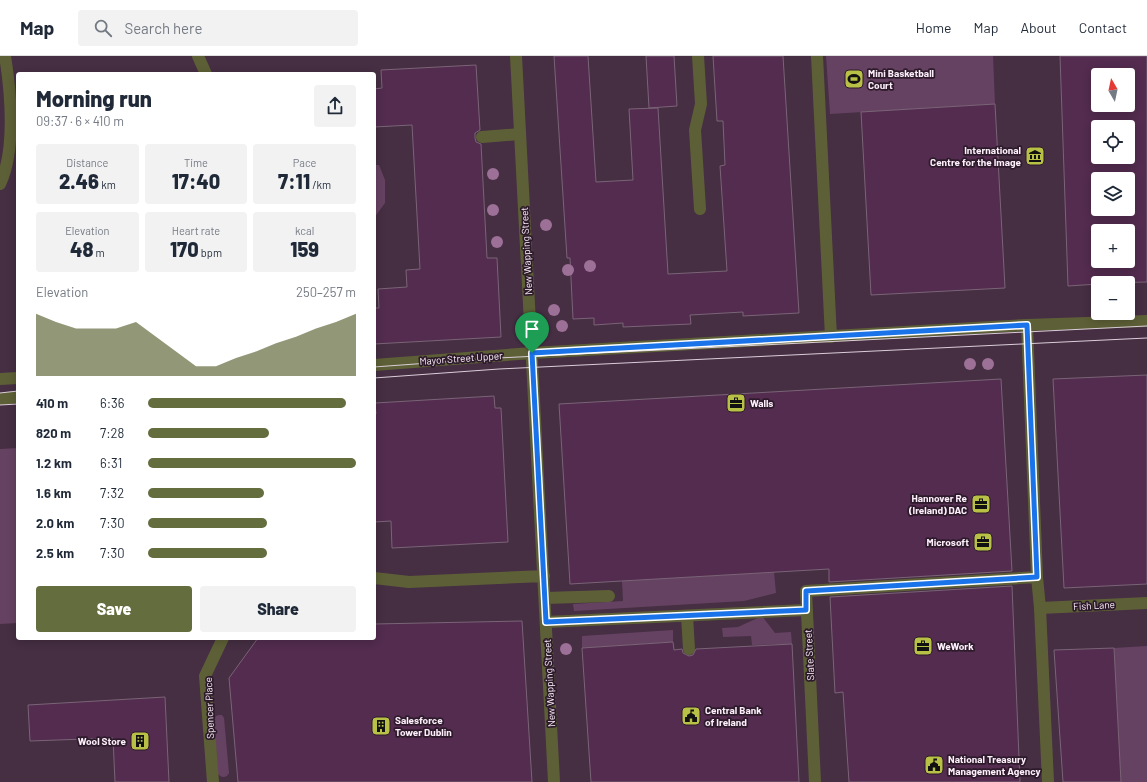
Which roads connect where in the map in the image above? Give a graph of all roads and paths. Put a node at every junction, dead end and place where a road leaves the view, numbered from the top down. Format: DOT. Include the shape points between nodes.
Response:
graph roads {
  1 [pos="5,56"];
  2 [pos="198,56"];
  3 [pos="516,56"];
  4 [pos="698,56"];
  5 [pos="816,56"];
  6 [pos="205,72"];
  7 [pos="520,134"];
  8 [pos="482,137"];
  9 [pos="0,184"];
  10 [pos="700,209"];
  11 [pos="1147,321"];
  12 [pos="1027,325"];
  13 [pos="831,337"];
  14 [pos="532,353"];
  15 [pos="376,365"];
  16 [pos="16,378"];
  17 [pos="0,379"];
  18 [pos="16,397"];
  19 [pos="0,399"];
  20 [pos="544,576"];
  21 [pos="1037,577"];
  22 [pos="376,578"];
  23 [pos="609,596"];
  24 [pos="545,598"];
  25 [pos="1147,602"];
  26 [pos="1040,608"];
  27 [pos="806,610"];
  28 [pos="687,616"];
  29 [pos="546,622"];
  30 [pos="222,640"];
  31 [pos="689,649"];
  32 [pos="213,782"];
  33 [pos="554,782"];
  34 [pos="815,782"];
  35 [pos="1048,782"];
  1 -- 9 [label="street" via="10,141 8,159"];
  2 -- 6 [label="street"];
  3 -- 7 [label="street, New Wapping Street"];
  4 -- 10 [label="street" via="701,104 695,130"];
  5 -- 13 [label="street"];
  7 -- 8 [label="street"];
  7 -- 14 [label="street, New Wapping Street"];
  11 -- 12 [label="street, Mayor Street Upper"];
  12 -- 13 [label="street, Mayor Street Upper"];
  12 -- 21 [label="street"];
  13 -- 14 [label="street, Mayor Street Upper"];
  14 -- 15 [label="street, Mayor Street Upper"];
  14 -- 20 [label="street, New Wapping Street"];
  16 -- 17 [label="street"];
  18 -- 19 [label="street"];
  20 -- 22 [label="street" via="409,582"];
  20 -- 24 [label="street, New Wapping Street"];
  21 -- 26 [label="street"];
  21 -- 27 [label="street, Slate Street" via="806,591"];
  23 -- 24 [label="street"];
  24 -- 29 [label="street, New Wapping Street"];
  25 -- 26 [label="street, Fish Lane"];
  26 -- 35 [label="street"];
  27 -- 28 [label="street"];
  27 -- 34 [label="street, Slate Street"];
  28 -- 29 [label="street"];
  28 -- 31 [label="street"];
  29 -- 33 [label="street, New Wapping Street"];
  30 -- 32 [label="street, Spencer Place" via="205,676"];
}
